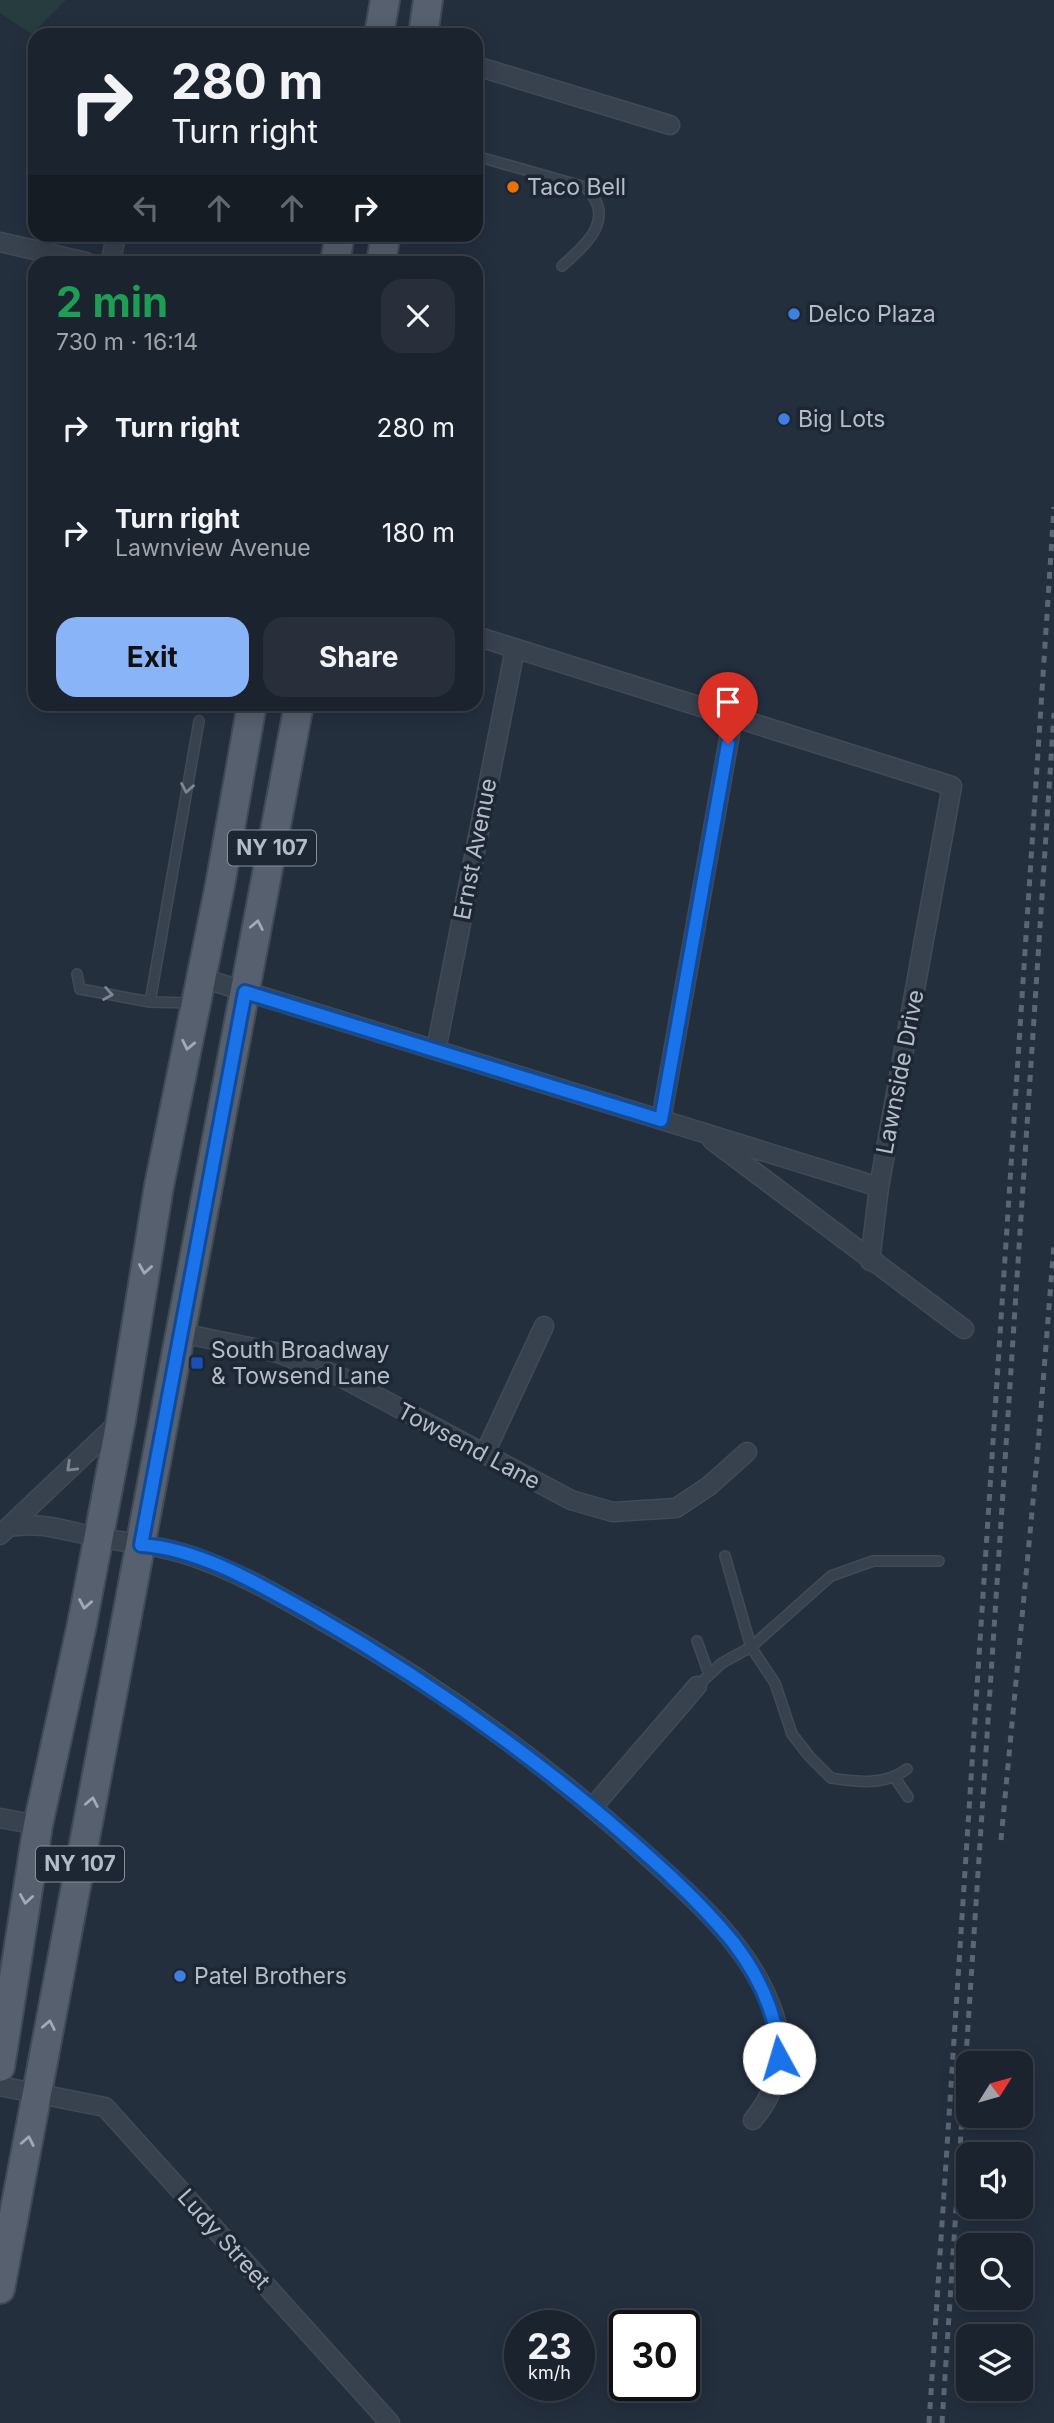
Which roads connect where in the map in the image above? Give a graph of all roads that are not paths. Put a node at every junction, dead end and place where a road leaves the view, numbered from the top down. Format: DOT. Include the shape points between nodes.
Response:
graph roads {
  1 [pos="385,0"];
  2 [pos="428,0"];
  3 [pos="380,28"];
  4 [pos="424,28"];
  5 [pos="483,68"];
  6 [pos="670,125"];
  7 [pos="483,158"];
  8 [pos="0,242"];
  9 [pos="60,256"];
  10 [pos="562,266"];
  11 [pos="483,638"];
  12 [pos="514,649"];
  13 [pos="251,711"];
  14 [pos="298,711"];
  15 [pos="733,717"];
  16 [pos="199,721"];
  17 [pos="77,974"];
  18 [pos="199,991"];
  19 [pos="245,992"];
  20 [pos="150,1002"];
  21 [pos="436,1050"];
  22 [pos="661,1120"];
  23 [pos="702,1132"];
  24 [pos="878,1187"];
  25 [pos="866,1257"];
  26 [pos="544,1326"];
  27 [pos="964,1329"];
  28 [pos="181,1333"];
  29 [pos="121,1420"];
  30 [pos="747,1452"];
  31 [pos="485,1453"];
  32 [pos="4,1531"];
  33 [pos="97,1537"];
  34 [pos="141,1545"];
  35 [pos="725,1556"];
  36 [pos="939,1561"];
  37 [pos="697,1641"];
  38 [pos="751,1647"];
  39 [pos="703,1680"];
  40 [pos="906,1769"];
  41 [pos="895,1778"];
  42 [pos="908,1797"];
  43 [pos="592,1808"];
  44 [pos="0,1818"];
  45 [pos="38,1825"];
  46 [pos="0,2067"];
  47 [pos="0,2085"];
  48 [pos="37,2092"];
  49 [pos="753,2120"];
  50 [pos="0,2289"];
  51 [pos="390,2423"];
  1 -- 3 [label="main road"];
  2 -- 4 [label="main road"];
  5 -- 6 [label="street"];
  7 -- 10 [label="lane" via="585,187 596,198 599,220 594,233"];
  8 -- 9 [label="street"];
  11 -- 12 [label="street"];
  12 -- 15 [label="street"];
  12 -- 21 [label="street, Ernst Avenue"];
  13 -- 18 [label="main road, NY 107"];
  19 -- 14 [label="main road, NY 107, one-way"];
  15 -- 22 [label="street"];
  15 -- 24 [label="street, Lawnside Drive" via="953,786"];
  16 -- 20 [label="lane, one-way"];
  17 -- 20 [label="lane, one-way" via="80,989"];
  18 -- 19 [label="street"];
  18 -- 20 [label="lane"];
  18 -- 29 [label="main road, NY 107, one-way" via="159,1186"];
  19 -- 21 [label="street"];
  19 -- 28 [label="main road, NY 107"];
  21 -- 22 [label="street"];
  22 -- 23 [label="street"];
  23 -- 24 [label="street"];
  23 -- 25 [label="street"];
  24 -- 25 [label="street, Lawnside Drive"];
  25 -- 27 [label="street"];
  26 -- 31 [label="street"];
  28 -- 31 [label="street, Towsend Lane" via="278,1353 320,1369"];
  28 -- 34 [label="main road, NY 107"];
  29 -- 32 [label="street, one-way"];
  29 -- 33 [label="main road, NY 107"];
  30 -- 31 [label="street, Towsend Lane" via="676,1508 613,1512 571,1500"];
  32 -- 33 [label="street" via="31,1523"];
  33 -- 34 [label="street"];
  33 -- 45 [label="main road, NY 107, one-way"];
  34 -- 43 [label="street" via="169,1547 212,1564 375,1650 503,1738"];
  48 -- 34 [label="main road, NY 107, one-way"];
  35 -- 38 [label="lane"];
  36 -- 38 [label="lane" via="873,1561 831,1576"];
  37 -- 39 [label="lane"];
  38 -- 39 [label="lane"];
  38 -- 41 [label="lane" via="775,1683 792,1734 831,1779"];
  39 -- 43 [label="street"];
  40 -- 41 [label="lane"];
  41 -- 42 [label="lane"];
  43 -- 49 [label="street" via="706,1911 756,1977 773,2012 779,2073 769,2101"];
  44 -- 45 [label="street"];
  45 -- 46 [label="main road, NY 107, one-way"];
  47 -- 48 [label="street, Ludy Street"];
  50 -- 48 [label="main road, NY 107, one-way"];
  48 -- 51 [label="street, Ludy Street" via="105,2107"];
}
